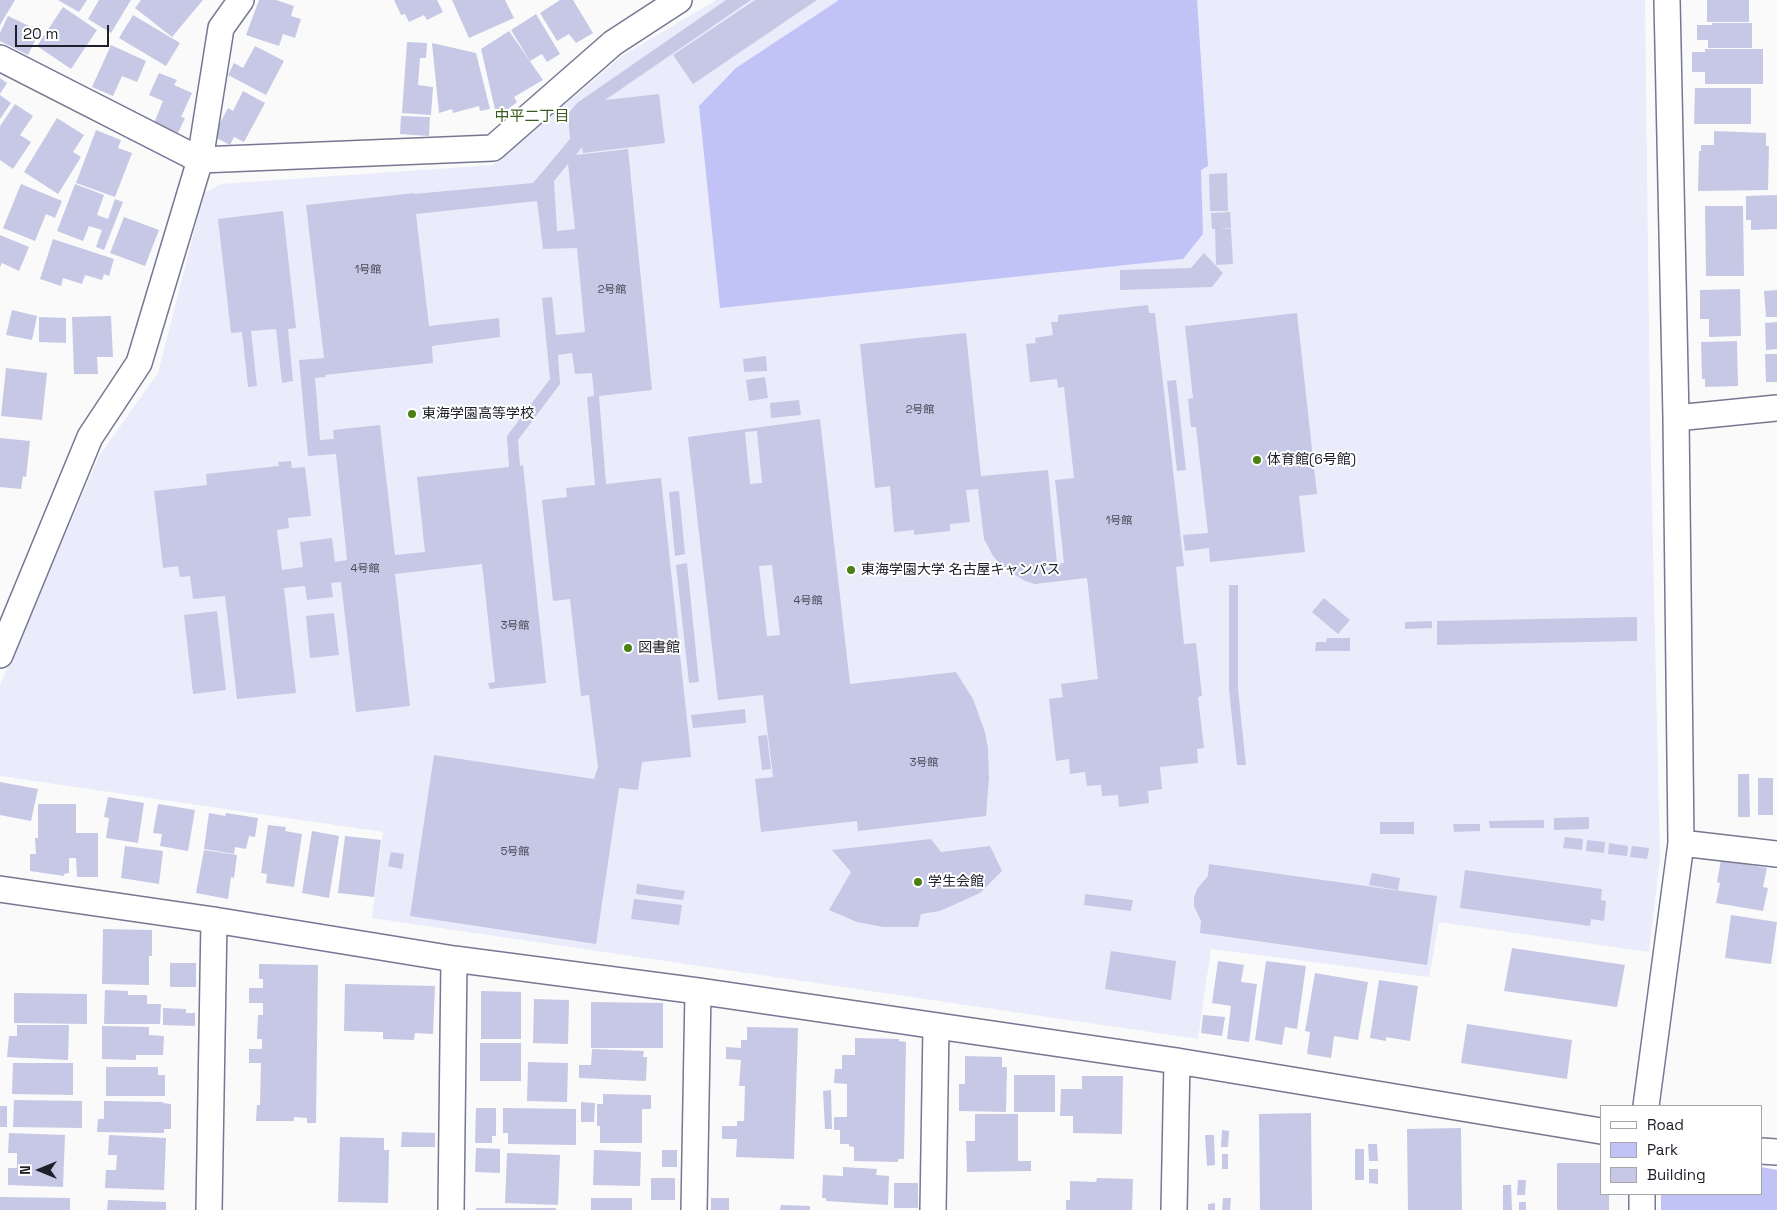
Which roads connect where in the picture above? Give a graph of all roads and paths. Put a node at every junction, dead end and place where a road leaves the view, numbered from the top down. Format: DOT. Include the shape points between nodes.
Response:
graph roads {
  1 [pos="241,0"];
  2 [pos="679,0"];
  3 [pos="1667,0"];
  4 [pos="0,58"];
  5 [pos="200,160"];
  6 [pos="1777,408"];
  7 [pos="1676,418"];
  8 [pos="0,654"];
  9 [pos="1681,843"];
  10 [pos="1777,854"];
  11 [pos="0,889"];
  12 [pos="214,920"];
  13 [pos="454,959"];
  14 [pos="698,991"];
  15 [pos="936,1026"];
  16 [pos="1177,1061"];
  17 [pos="1646,1105"];
  18 [pos="1600,1131"];
  19 [pos="1762,1151"];
  20 [pos="1777,1152"];
  21 [pos="1642,1195"];
  22 [pos="209,1210"];
  23 [pos="451,1210"];
  24 [pos="694,1210"];
  25 [pos="933,1210"];
  26 [pos="1174,1210"];
  27 [pos="1642,1210"];
  1 -- 5 [label="street" via="221,28"];
  2 -- 5 [label="street" via="613,42 493,148"];
  3 -- 7 [label="street"];
  4 -- 5 [label="street"];
  5 -- 8 [label="street" via="139,363 90,437"];
  6 -- 7 [label="street"];
  7 -- 9 [label="street"];
  9 -- 10 [label="street"];
  9 -- 17 [label="street"];
  11 -- 12 [label="street"];
  12 -- 13 [label="street"];
  12 -- 22 [label="street"];
  13 -- 14 [label="street"];
  13 -- 23 [label="street"];
  14 -- 15 [label="street"];
  14 -- 24 [label="street"];
  15 -- 16 [label="street"];
  15 -- 25 [label="street"];
  16 -- 18 [label="street"];
  16 -- 26 [label="street"];
  19 -- 20 [label="street"];
  21 -- 27 [label="street"];
}
